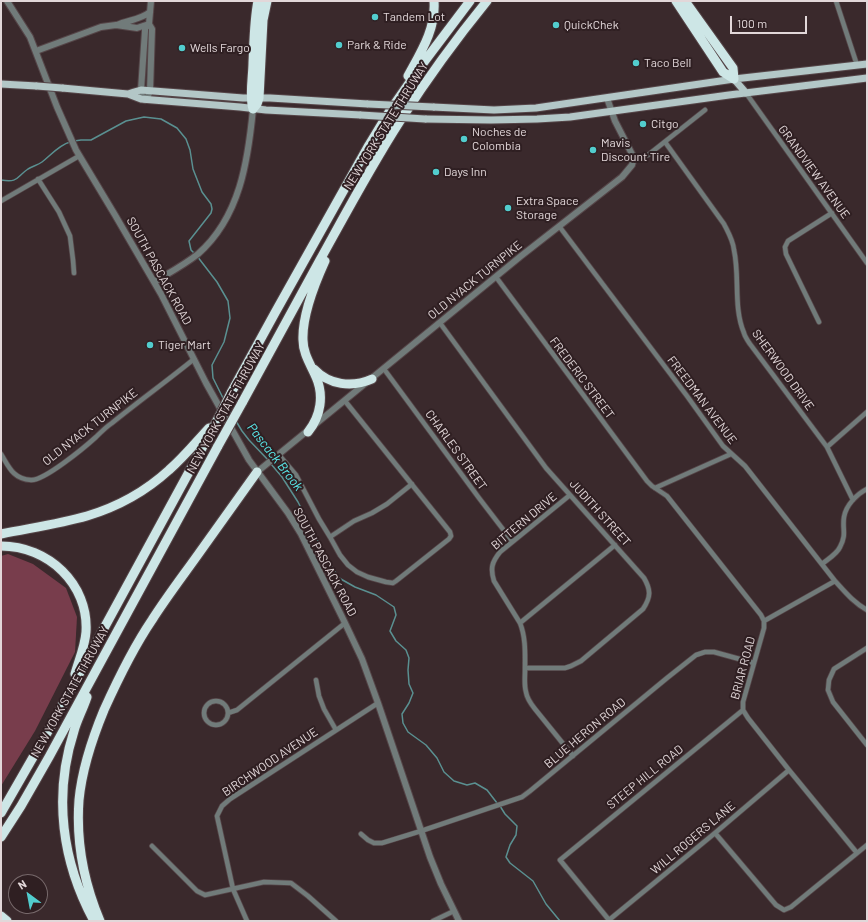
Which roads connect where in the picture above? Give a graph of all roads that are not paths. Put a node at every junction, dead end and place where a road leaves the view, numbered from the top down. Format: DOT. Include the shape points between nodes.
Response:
graph roads {
  1 [pos="7,1"];
  2 [pos="151,1"];
  3 [pos="258,1"];
  4 [pos="267,1"];
  5 [pos="434,1"];
  6 [pos="470,1"];
  7 [pos="489,1"];
  8 [pos="676,1"];
  9 [pos="685,1"];
  10 [pos="836,1"];
  11 [pos="150,12"];
  12 [pos="149,24"];
  13 [pos="116,25"];
  14 [pos="36,51"];
  15 [pos="867,64"];
  16 [pos="857,65"];
  17 [pos="867,78"];
  18 [pos="734,79"];
  19 [pos="1,84"];
  20 [pos="141,90"];
  21 [pos="150,91"];
  22 [pos="746,93"];
  23 [pos="128,94"];
  24 [pos="255,98"];
  25 [pos="608,98"];
  26 [pos="145,100"];
  27 [pos="253,109"];
  28 [pos="705,110"];
  29 [pos="612,111"];
  30 [pos="664,142"];
  31 [pos="369,145"];
  32 [pos="79,156"];
  33 [pos="634,158"];
  34 [pos="38,179"];
  35 [pos="361,184"];
  36 [pos="1,201"];
  37 [pos="832,213"];
  38 [pos="559,226"];
  39 [pos="867,263"];
  40 [pos="74,273"];
  41 [pos="496,277"];
  42 [pos="154,282"];
  43 [pos="819,322"];
  44 [pos="440,323"];
  45 [pos="306,356"];
  46 [pos="194,359"];
  47 [pos="384,369"];
  48 [pos="372,379"];
  49 [pos="344,401"];
  50 [pos="867,412"];
  51 [pos="308,432"];
  52 [pos="204,438"];
  53 [pos="826,447"];
  54 [pos="1,454"];
  55 [pos="731,454"];
  56 [pos="276,457"];
  57 [pos="257,472"];
  58 [pos="412,484"];
  59 [pos="655,488"];
  60 [pos="867,489"];
  61 [pos="570,495"];
  62 [pos="853,500"];
  63 [pos="1,534"];
  64 [pos="330,537"];
  65 [pos="512,542"];
  66 [pos="615,545"];
  67 [pos="1,546"];
  68 [pos="822,564"];
  69 [pos="835,581"];
  70 [pos="867,610"];
  71 [pos="764,622"];
  72 [pos="345,623"];
  73 [pos="520,623"];
  74 [pos="867,648"];
  75 [pos="105,653"];
  76 [pos="754,664"];
  77 [pos="525,668"];
  78 [pos="316,680"];
  79 [pos="67,696"];
  80 [pos="378,703"];
  81 [pos="743,710"];
  82 [pos="228,713"];
  83 [pos="336,730"];
  84 [pos="867,745"];
  85 [pos="573,756"];
  86 [pos="789,770"];
  87 [pos="1,813"];
  88 [pos="421,831"];
  89 [pos="715,833"];
  90 [pos="361,834"];
  91 [pos="1,837"];
  92 [pos="867,845"];
  93 [pos="152,846"];
  94 [pos="857,853"];
  95 [pos="233,889"];
  96 [pos="454,911"];
  97 [pos="1,916"];
  98 [pos="609,920"];
  99 [pos="7,921"];
  100 [pos="94,921"];
  101 [pos="100,921"];
  102 [pos="247,921"];
  103 [pos="336,921"];
  104 [pos="433,921"];
  105 [pos="459,921"];
  1 -- 14 [label="street, SOUTH PASCACK ROAD"];
  2 -- 11 [label="street"];
  3 -- 24 [label="highway"];
  4 -- 24 [label="highway"];
  5 -- 31 [label="highway" via="433,23 425,45"];
  6 -- 31 [label="highway, NEW YORK STATE THRUWAY" via="417,71"];
  7 -- 35 [label="highway, NEW YORK STATE THRUWAY" via="442,59"];
  8 -- 18 [label="highway" via="723,72"];
  9 -- 18 [label="highway" via="733,68"];
  10 -- 16 [label="street"];
  11 -- 12 [label="street"];
  11 -- 13 [label="street" via="140,18"];
  12 -- 13 [label="street" via="137,28"];
  12 -- 20 [label="street" via="145,28"];
  12 -- 21 [label="street" via="152,29"];
  13 -- 14 [label="street" via="94,29"];
  14 -- 32 [label="street, SOUTH PASCACK ROAD"];
  15 -- 16 [label="main road"];
  16 -- 18 [label="main road"];
  17 -- 22 [label="main road"];
  18 -- 22 [label="main road"];
  18 -- 25 [label="main road"];
  19 -- 23 [label="main road, bridge"];
  20 -- 21 [label="main road"];
  20 -- 23 [label="main road"];
  20 -- 26 [label="street"];
  21 -- 24 [label="main road"];
  21 -- 26 [label="street"];
  22 -- 29 [label="main road"];
  22 -- 37 [label="street, GRANDVIEW AVENUE"];
  23 -- 26 [label="main road"];
  24 -- 25 [label="main road, bridge" via="480,110 552,106"];
  24 -- 27 [label="highway" via="257,104"];
  25 -- 29 [label="street"];
  26 -- 27 [label="main road"];
  27 -- 29 [label="main road, bridge" via="425,119 491,120 570,117"];
  27 -- 42 [label="street" via="248,154 237,196 223,225 193,258"];
  28 -- 30 [label="street"];
  29 -- 33 [label="street"];
  30 -- 33 [label="street" via="648,156"];
  30 -- 53 [label="street, SHERWOOD DRIVE" via="730,235 736,265 738,310 744,334"];
  31 -- 52 [label="highway, NEW YORK STATE THRUWAY, bridge" via="220,415"];
  32 -- 34 [label="street"];
  32 -- 42 [label="street, SOUTH PASCACK ROAD"];
  33 -- 38 [label="street, OLD NYACK TURNPIKE" via="632,166 624,175"];
  34 -- 36 [label="street"];
  34 -- 40 [label="street" via="59,212 70,236"];
  35 -- 45 [label="highway" via="312,293 303,331"];
  35 -- 75 [label="highway, NEW YORK STATE THRUWAY, bridge"];
  37 -- 39 [label="street, GRANDVIEW AVENUE"];
  37 -- 43 [label="street" via="788,241 785,247"];
  38 -- 41 [label="street, OLD NYACK TURNPIKE"];
  38 -- 55 [label="street, FREEDMAN AVENUE"];
  41 -- 44 [label="street, OLD NYACK TURNPIKE"];
  41 -- 59 [label="street, FREDERIC STREET" via="647,481"];
  42 -- 46 [label="street, SOUTH PASCACK ROAD"];
  44 -- 47 [label="street, OLD NYACK TURNPIKE"];
  44 -- 61 [label="street, JUDITH STREET" via="546,468"];
  45 -- 48 [label="highway" via="317,372 333,381 356,384"];
  45 -- 51 [label="highway" via="318,382 321,396 317,416"];
  46 -- 54 [label="street, OLD NYACK TURNPIKE" via="44,477 32,481 18,478"];
  46 -- 57 [label="street, SOUTH PASCACK ROAD"];
  47 -- 48 [label="street, OLD NYACK TURNPIKE"];
  47 -- 65 [label="street, CHARLES STREET"];
  48 -- 49 [label="street, OLD NYACK TURNPIKE"];
  49 -- 51 [label="street, OLD NYACK TURNPIKE"];
  49 -- 58 [label="street"];
  50 -- 53 [label="street"];
  51 -- 56 [label="street, OLD NYACK TURNPIKE"];
  52 -- 63 [label="highway" via="169,470 124,501 80,518"];
  52 -- 79 [label="highway, NEW YORK STATE THRUWAY"];
  53 -- 62 [label="street, SHERWOOD DRIVE"];
  55 -- 59 [label="street"];
  55 -- 68 [label="street, FREEDMAN AVENUE" via="745,466"];
  56 -- 57 [label="street, OLD NYACK TURNPIKE"];
  56 -- 64 [label="street" via="296,475"];
  57 -- 72 [label="street, SOUTH PASCACK ROAD" via="298,530"];
  57 -- 101 [label="highway" via="147,628 117,682 95,734 83,775 79,823 87,885"];
  58 -- 64 [label="street" via="387,504"];
  58 -- 64 [label="street" via="451,536 396,581 386,582 357,572 340,555"];
  59 -- 71 [label="street" via="667,496"];
  60 -- 62 [label="street"];
  61 -- 65 [label="street, BITTERN DRIVE"];
  61 -- 66 [label="street, JUDITH STREET"];
  62 -- 68 [label="street" via="844,516 844,536 840,548"];
  65 -- 73 [label="street, BITTERN DRIVE" via="495,558 492,574"];
  66 -- 73 [label="street"];
  66 -- 77 [label="street, JUDITH STREET" via="648,585 648,602 643,609 581,661 559,668"];
  67 -- 79 [label="highway" via="20,548 42,556 65,574 78,593 86,633"];
  68 -- 69 [label="street, FREEDMAN AVENUE"];
  69 -- 70 [label="street, FREEDMAN AVENUE" via="848,596"];
  69 -- 71 [label="street"];
  71 -- 76 [label="street, BRIAR ROAD"];
  72 -- 80 [label="street, SOUTH PASCACK ROAD"];
  72 -- 82 [label="street" via="237,710"];
  73 -- 77 [label="street, BITTERN DRIVE" via="524,639"];
  74 -- 84 [label="street" via="834,670 828,690 833,702"];
  75 -- 91 [label="highway, NEW YORK STATE THRUWAY" via="43,768"];
  75 -- 100 [label="highway" via="74,731 62,797 69,860 81,896"];
  76 -- 81 [label="street, BRIAR ROAD" via="742,702"];
  76 -- 85 [label="street, BLUE HERON ROAD" via="714,652 696,655"];
  77 -- 85 [label="street, BITTERN DRIVE" via="526,693 529,701"];
  78 -- 83 [label="street" via="324,709"];
  79 -- 87 [label="highway, NEW YORK STATE THRUWAY"];
  80 -- 83 [label="street, BIRCHWOOD AVENUE"];
  80 -- 88 [label="street, SOUTH PASCACK ROAD"];
  81 -- 86 [label="street, BRIAR ROAD"];
  81 -- 98 [label="street, STEEP HILL ROAD" via="560,860"];
  82 -- 82 [label="street" via="224,705 216,701 211,702 204,713 207,722 216,725 224,722"];
  83 -- 95 [label="street, BIRCHWOOD AVENUE" via="222,806 217,816"];
  85 -- 88 [label="street, BLUE HERON ROAD" via="522,797"];
  86 -- 89 [label="street, WILL ROGERS LANE"];
  86 -- 94 [label="street, BRIAR ROAD"];
  88 -- 90 [label="street, BLUE HERON ROAD" via="382,844 374,843"];
  88 -- 96 [label="street, SOUTH PASCACK ROAD"];
  89 -- 94 [label="street" via="776,906 784,910"];
  89 -- 98 [label="street, WILL ROGERS LANE"];
  92 -- 94 [label="street"];
  93 -- 95 [label="street" via="197,892 205,895"];
  95 -- 102 [label="street, BIRCHWOOD AVENUE"];
  95 -- 103 [label="street" via="264,882 291,883"];
  96 -- 104 [label="street"];
  96 -- 105 [label="street, SOUTH PASCACK ROAD"];
  97 -- 99 [label="highway"];
}
